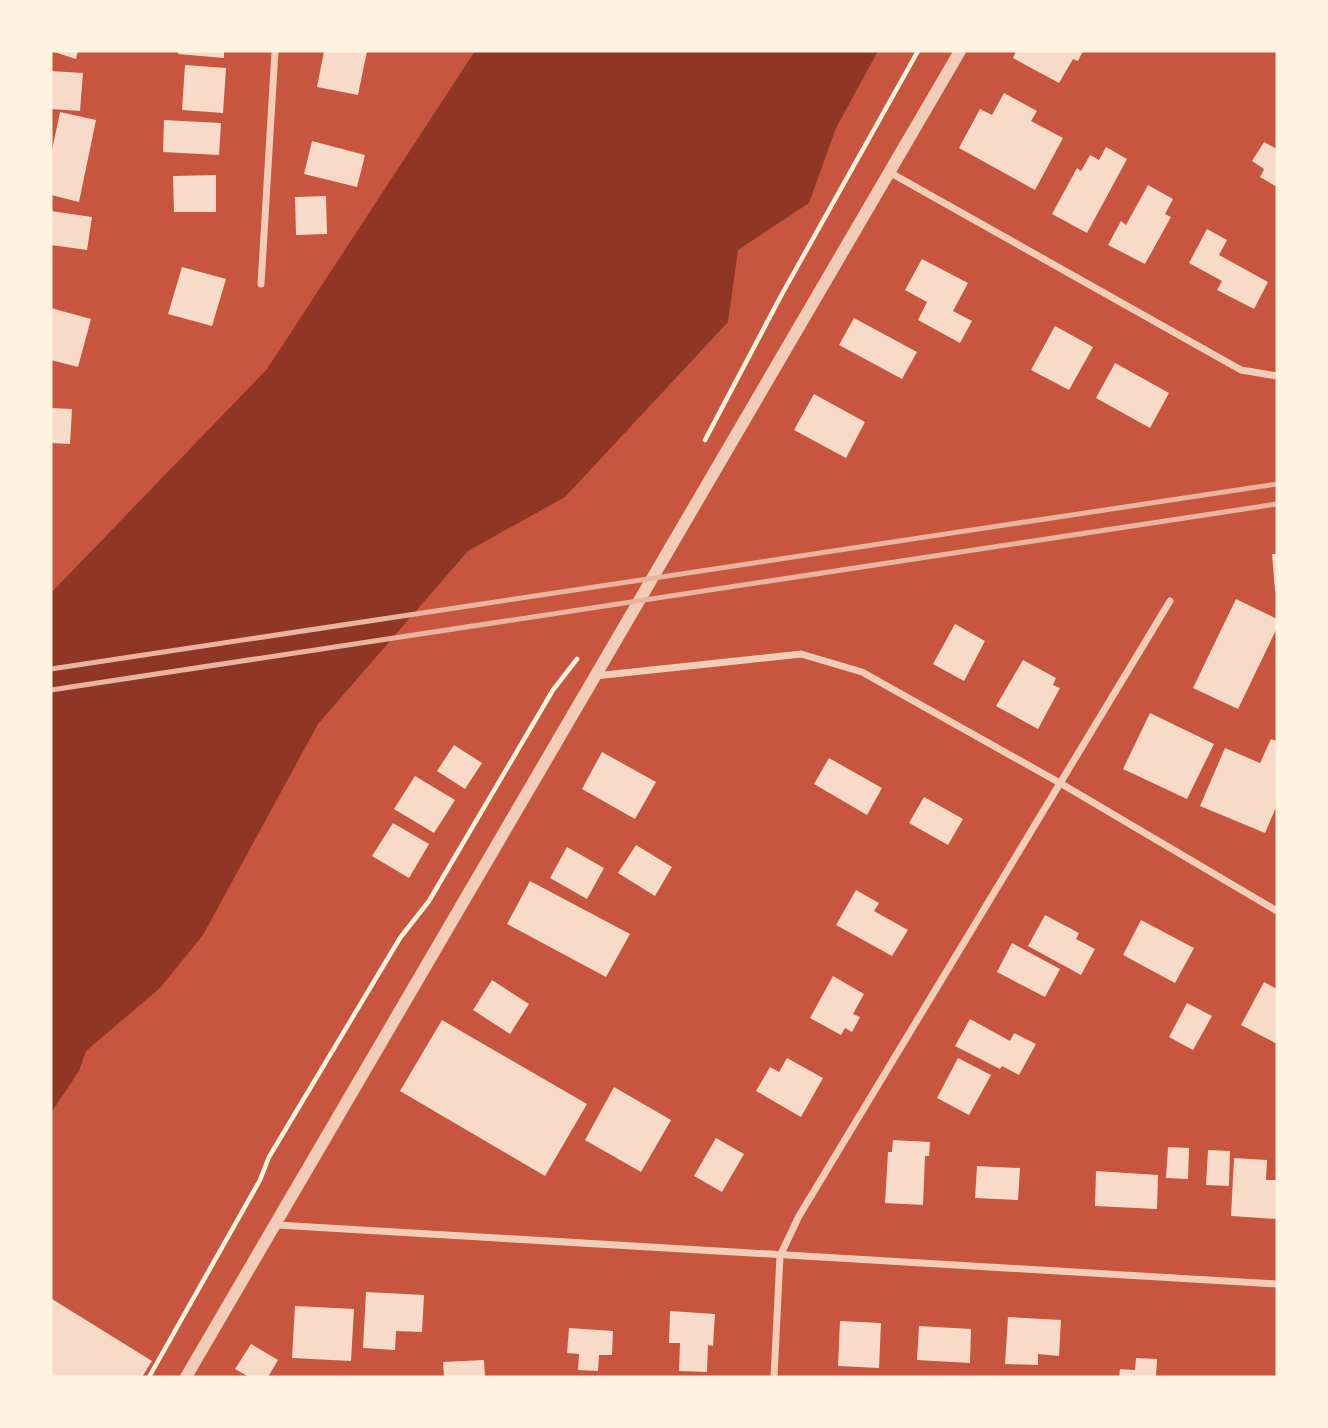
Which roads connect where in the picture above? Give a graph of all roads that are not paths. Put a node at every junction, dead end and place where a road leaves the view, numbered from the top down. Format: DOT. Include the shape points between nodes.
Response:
graph roads {
  1 [pos="275,51"];
  2 [pos="960,51"];
  3 [pos="890,172"];
  4 [pos="261,284"];
  5 [pos="1277,376"];
  6 [pos="1170,601"];
  7 [pos="594,676"];
  8 [pos="1060,783"];
  9 [pos="1277,911"];
  10 [pos="277,1225"];
  11 [pos="780,1256"];
  12 [pos="1277,1284"];
  13 [pos="187,1377"];
  14 [pos="775,1377"];
  1 -- 4 [label="street"];
  2 -- 3 [label="street"];
  3 -- 5 [label="street" via="1241,370"];
  3 -- 7 [label="street"];
  6 -- 8 [label="street"];
  7 -- 8 [label="street" via="802,654 862,672"];
  7 -- 10 [label="street"];
  8 -- 9 [label="street"];
  8 -- 11 [label="street" via="799,1216"];
  10 -- 11 [label="street"];
  10 -- 13 [label="street"];
  11 -- 12 [label="street"];
  11 -- 14 [label="street"];
}
